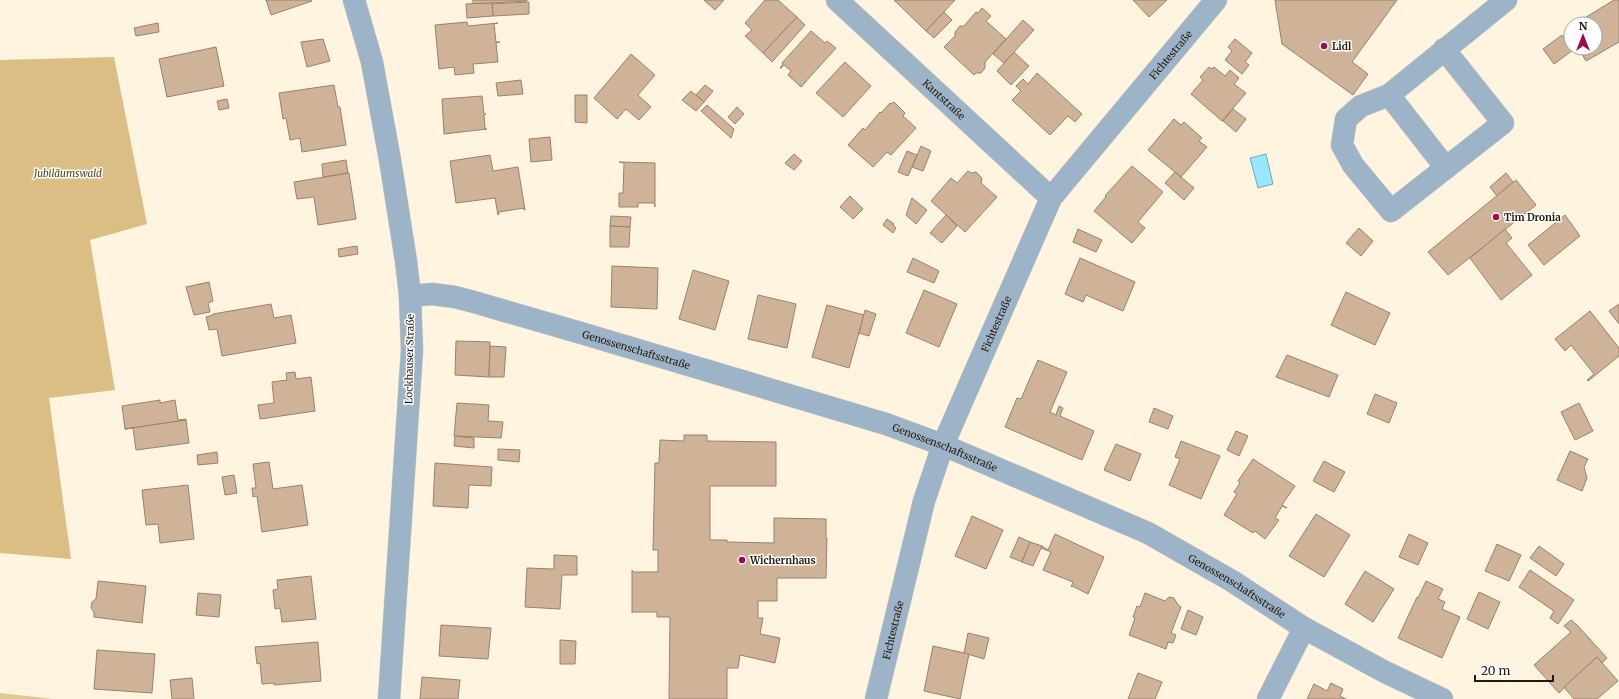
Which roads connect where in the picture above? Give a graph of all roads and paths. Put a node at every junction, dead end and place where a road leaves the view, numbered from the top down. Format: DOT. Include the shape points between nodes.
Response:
graph roads {
  1 [pos="354,0"];
  2 [pos="837,0"];
  3 [pos="1216,0"];
  4 [pos="1506,0"];
  5 [pos="1444,49"];
  6 [pos="1389,95"];
  7 [pos="1446,168"];
  8 [pos="1051,198"];
  9 [pos="410,296"];
  10 [pos="943,445"];
  11 [pos="1304,628"];
  12 [pos="389,699"];
  13 [pos="876,699"];
  14 [pos="1268,699"];
  15 [pos="1442,699"];
  1 -- 9 [label="street, Lockhauser Straße" via="381,104"];
  2 -- 8 [label="street, Kantstraße"];
  3 -- 8 [label="street, Fichtestraße"];
  4 -- 5 [label="street"];
  5 -- 6 [label="street"];
  5 -- 7 [label="street" via="1503,123"];
  6 -- 7 [label="street"];
  6 -- 7 [label="street" via="1361,106 1346,119 1342,144 1353,165 1391,211"];
  8 -- 10 [label="street, Fichtestraße"];
  9 -- 10 [label="street, Genossenschaftsstraße" via="432,294 474,302 886,424"];
  9 -- 12 [label="street, Lockhauser Straße" via="412,350"];
  10 -- 11 [label="street, Genossenschaftsstraße" via="1148,533 1232,581"];
  10 -- 13 [label="street, Fichtestraße" via="924,501"];
  11 -- 14 [label="street"];
  11 -- 15 [label="street, Genossenschaftsstraße" via="1385,672"];
}
